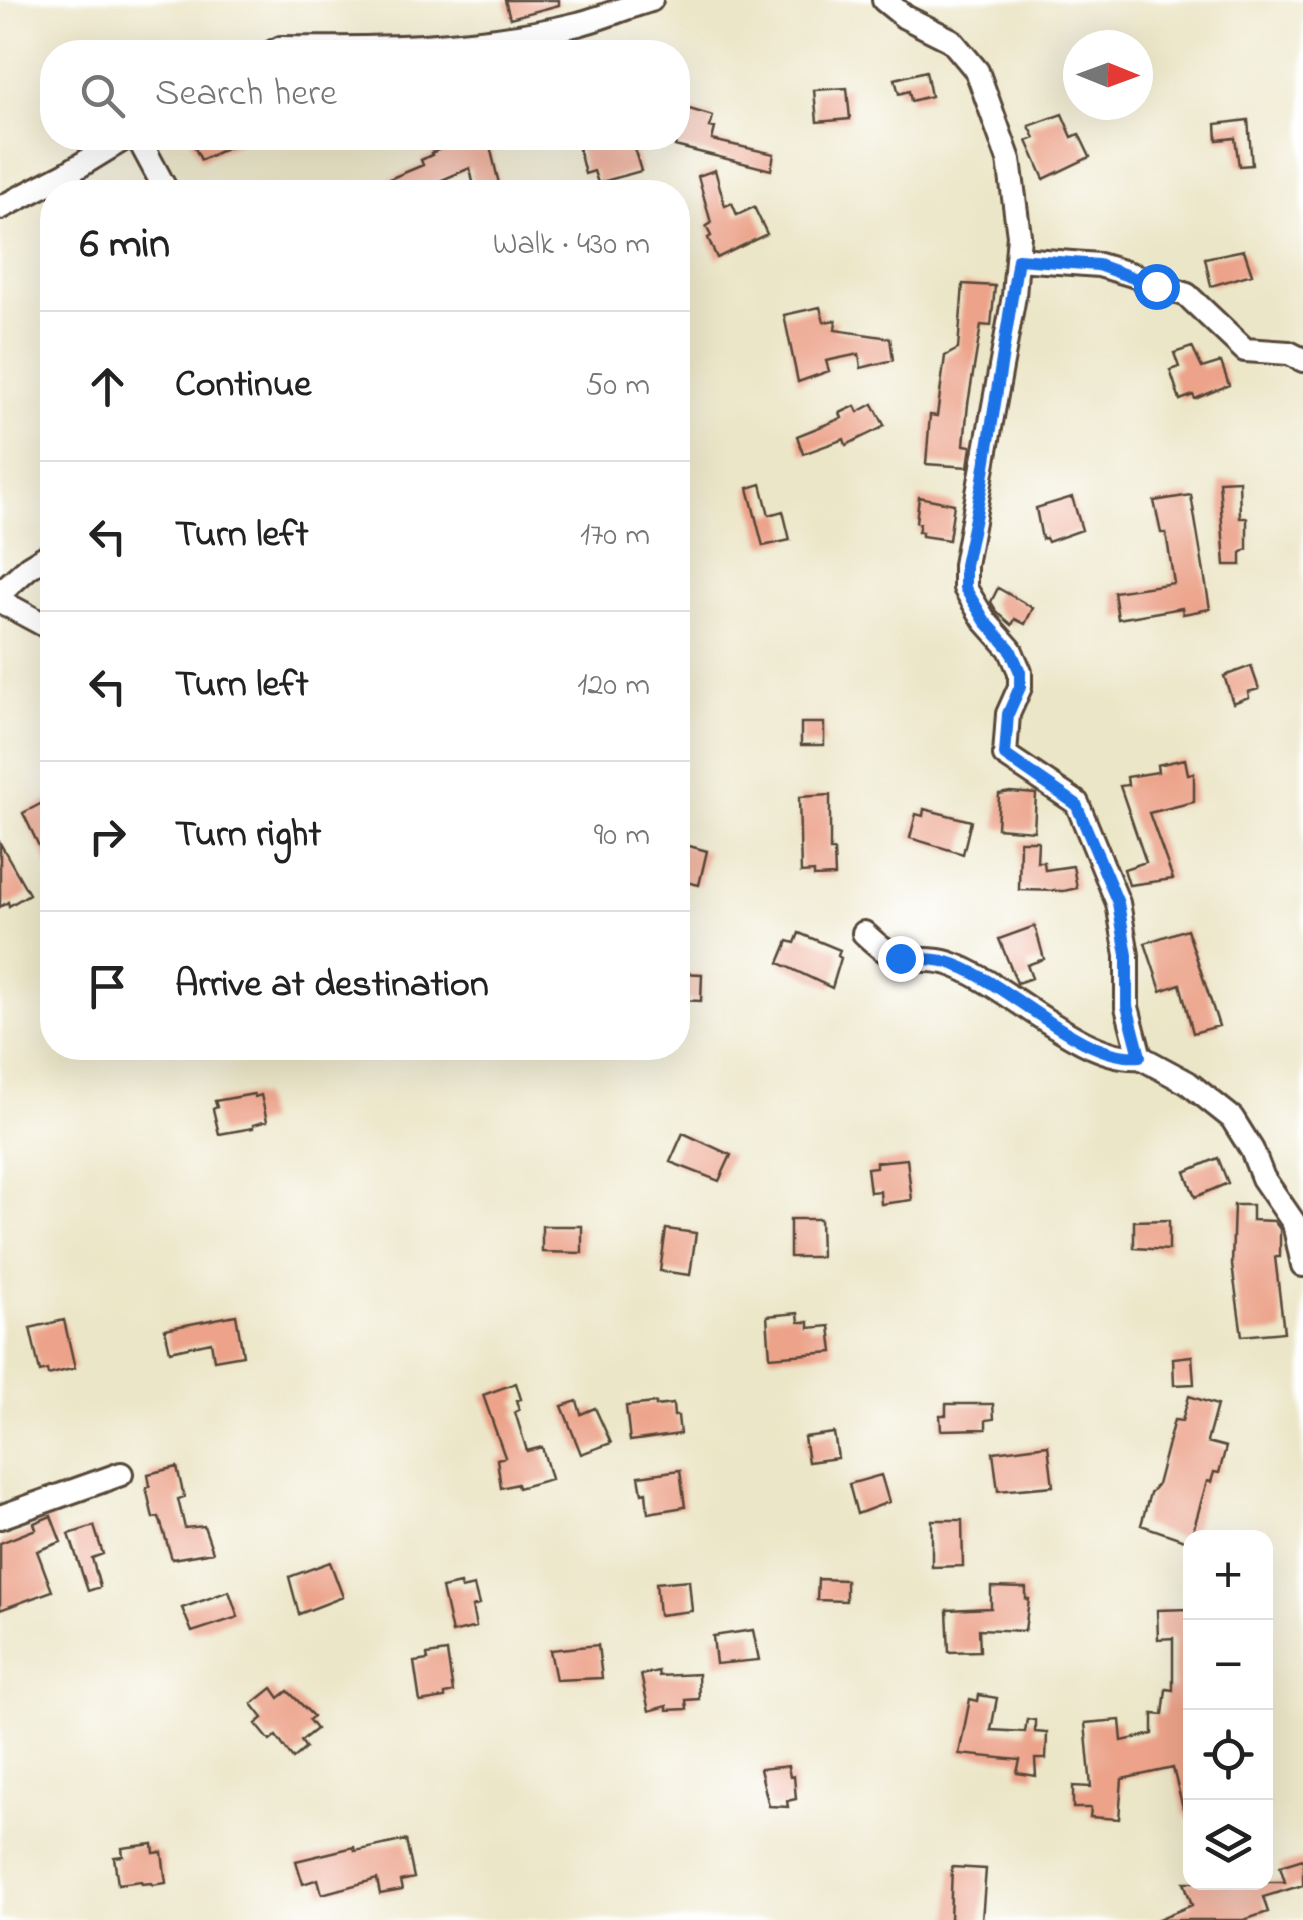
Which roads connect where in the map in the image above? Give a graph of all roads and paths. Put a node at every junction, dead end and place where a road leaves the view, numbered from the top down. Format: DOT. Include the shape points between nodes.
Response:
graph roads {
  1 [pos="650,0"];
  2 [pos="884,0"];
  3 [pos="493,40"];
  4 [pos="105,150"];
  5 [pos="144,150"];
  6 [pos="54,180"];
  7 [pos="161,180"];
  8 [pos="40,187"];
  9 [pos="0,208"];
  10 [pos="1018,259"];
  11 [pos="1303,360"];
  12 [pos="40,560"];
  13 [pos="0,593"];
  14 [pos="0,602"];
  15 [pos="40,623"];
  16 [pos="864,933"];
  17 [pos="1140,1056"];
  18 [pos="1303,1265"];
  19 [pos="121,1474"];
  20 [pos="0,1517"];
  1 -- 3 [label="street" via="580,24"];
  2 -- 10 [label="street" via="951,40 977,71 1009,160"];
  4 -- 6 [label="street"];
  5 -- 7 [label="street"];
  8 -- 9 [label="street"];
  10 -- 11 [label="street" via="1098,265 1132,275 1187,296 1245,350"];
  10 -- 17 [label="street" via="965,588 1020,672 1005,755 1076,804 1118,903 1127,1006"];
  12 -- 13 [label="street"];
  14 -- 15 [label="street"];
  16 -- 17 [label="street" via="900,958 946,962 970,972 1121,1058"];
  17 -- 18 [label="street" via="1232,1118 1294,1223"];
  19 -- 20 [label="street"];
}
